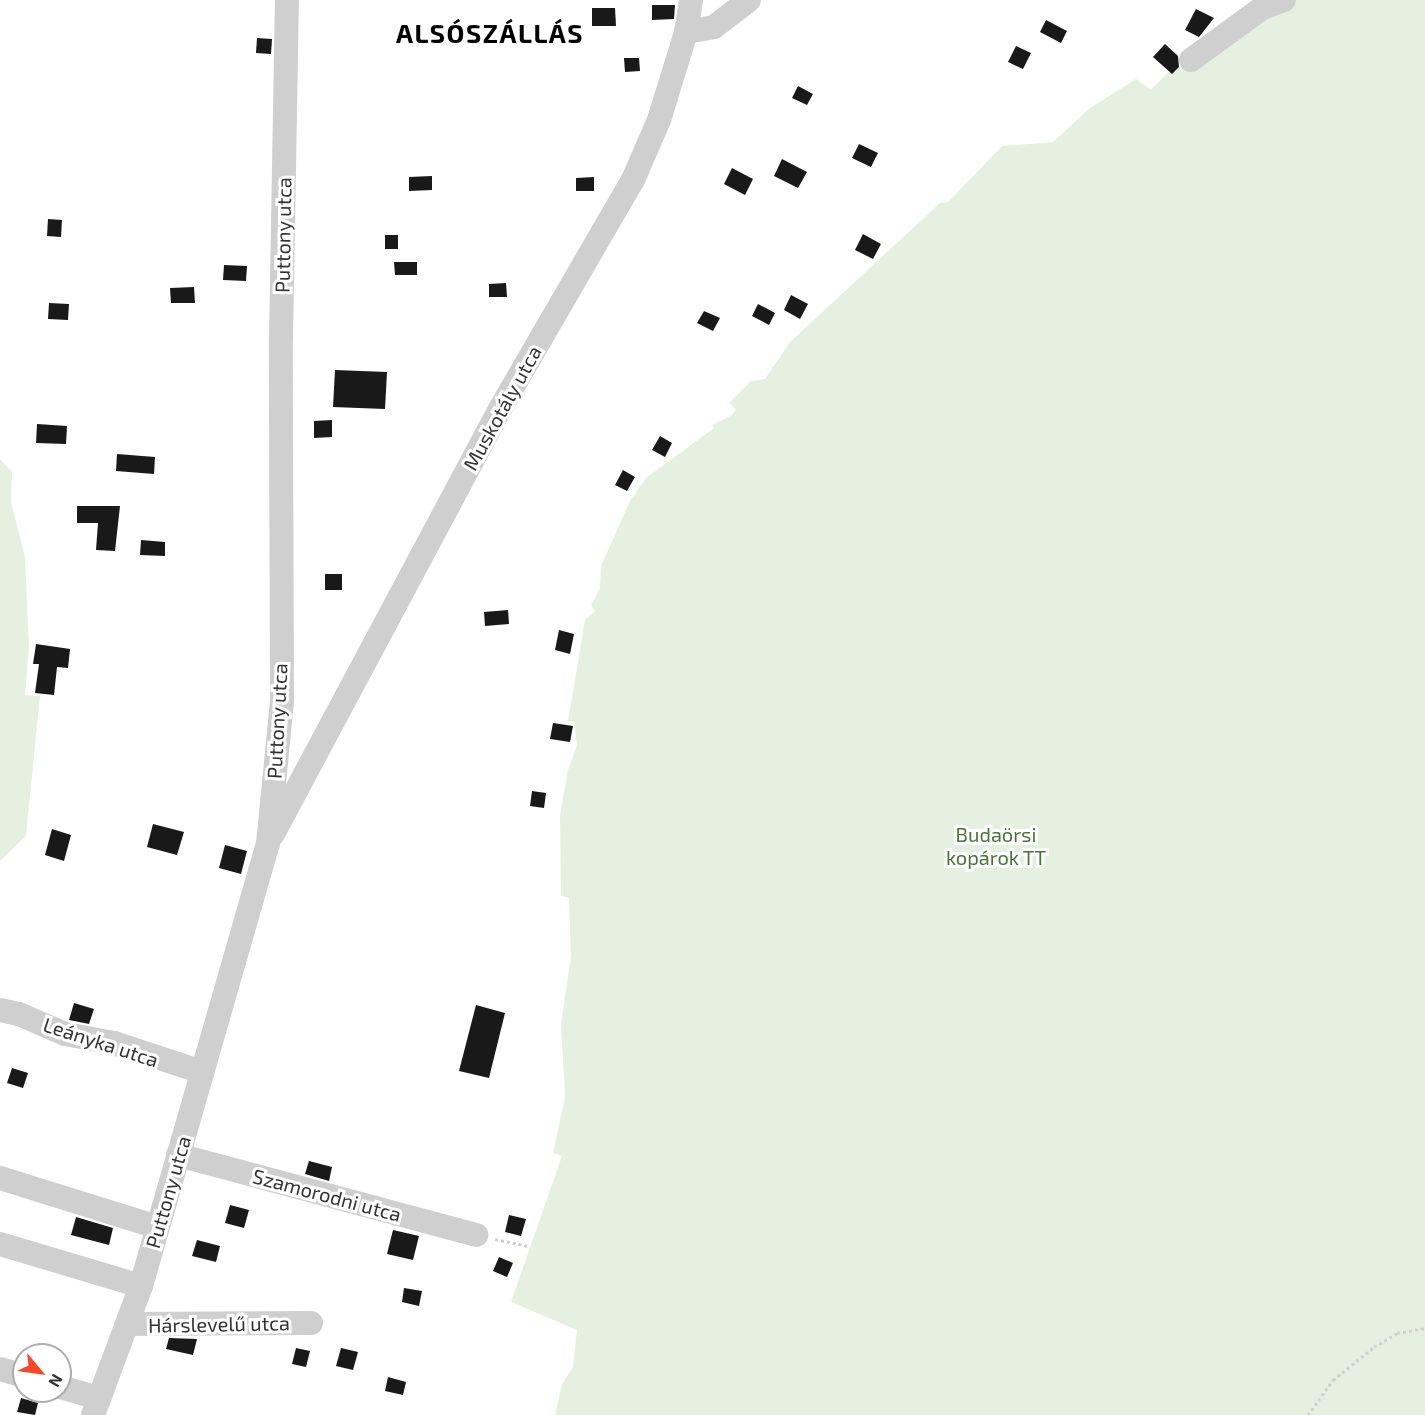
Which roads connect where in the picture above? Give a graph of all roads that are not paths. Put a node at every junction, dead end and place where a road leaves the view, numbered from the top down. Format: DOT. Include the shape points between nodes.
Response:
graph roads {
  1 [pos="287,0"];
  2 [pos="691,0"];
  3 [pos="749,0"];
  4 [pos="1284,0"];
  5 [pos="686,32"];
  6 [pos="1191,60"];
  7 [pos="268,844"];
  8 [pos="0,1010"];
  9 [pos="202,1072"];
  10 [pos="178,1155"];
  11 [pos="0,1178"];
  12 [pos="158,1227"];
  13 [pos="476,1235"];
  14 [pos="0,1244"];
  15 [pos="141,1286"];
  16 [pos="311,1323"];
  17 [pos="127,1324"];
  18 [pos="72,1394"];
  19 [pos="96,1407"];
  1 -- 7 [label="street, Puttony utca" via="281,339 282,700"];
  2 -- 5 [label="street, Muskotály utca"];
  3 -- 5 [label="street" via="714,27"];
  4 -- 6 [label="street" via="1262,8"];
  5 -- 7 [label="street, Muskotály utca" via="659,120 633,180 500,409"];
  7 -- 9 [label="street, Puttony utca"];
  8 -- 9 [label="street, Leányka utca" via="64,1034 114,1042"];
  9 -- 10 [label="street, Puttony utca"];
  10 -- 12 [label="street, Puttony utca"];
  10 -- 13 [label="street, Szamorodni utca"];
  11 -- 12 [label="street"];
  12 -- 15 [label="street, Puttony utca"];
  14 -- 15 [label="street"];
  15 -- 17 [label="street, Puttony utca"];
  16 -- 17 [label="street, Hárslevelű utca"];
  17 -- 19 [label="street, Puttony utca"];
  18 -- 19 [label="street"];
}
